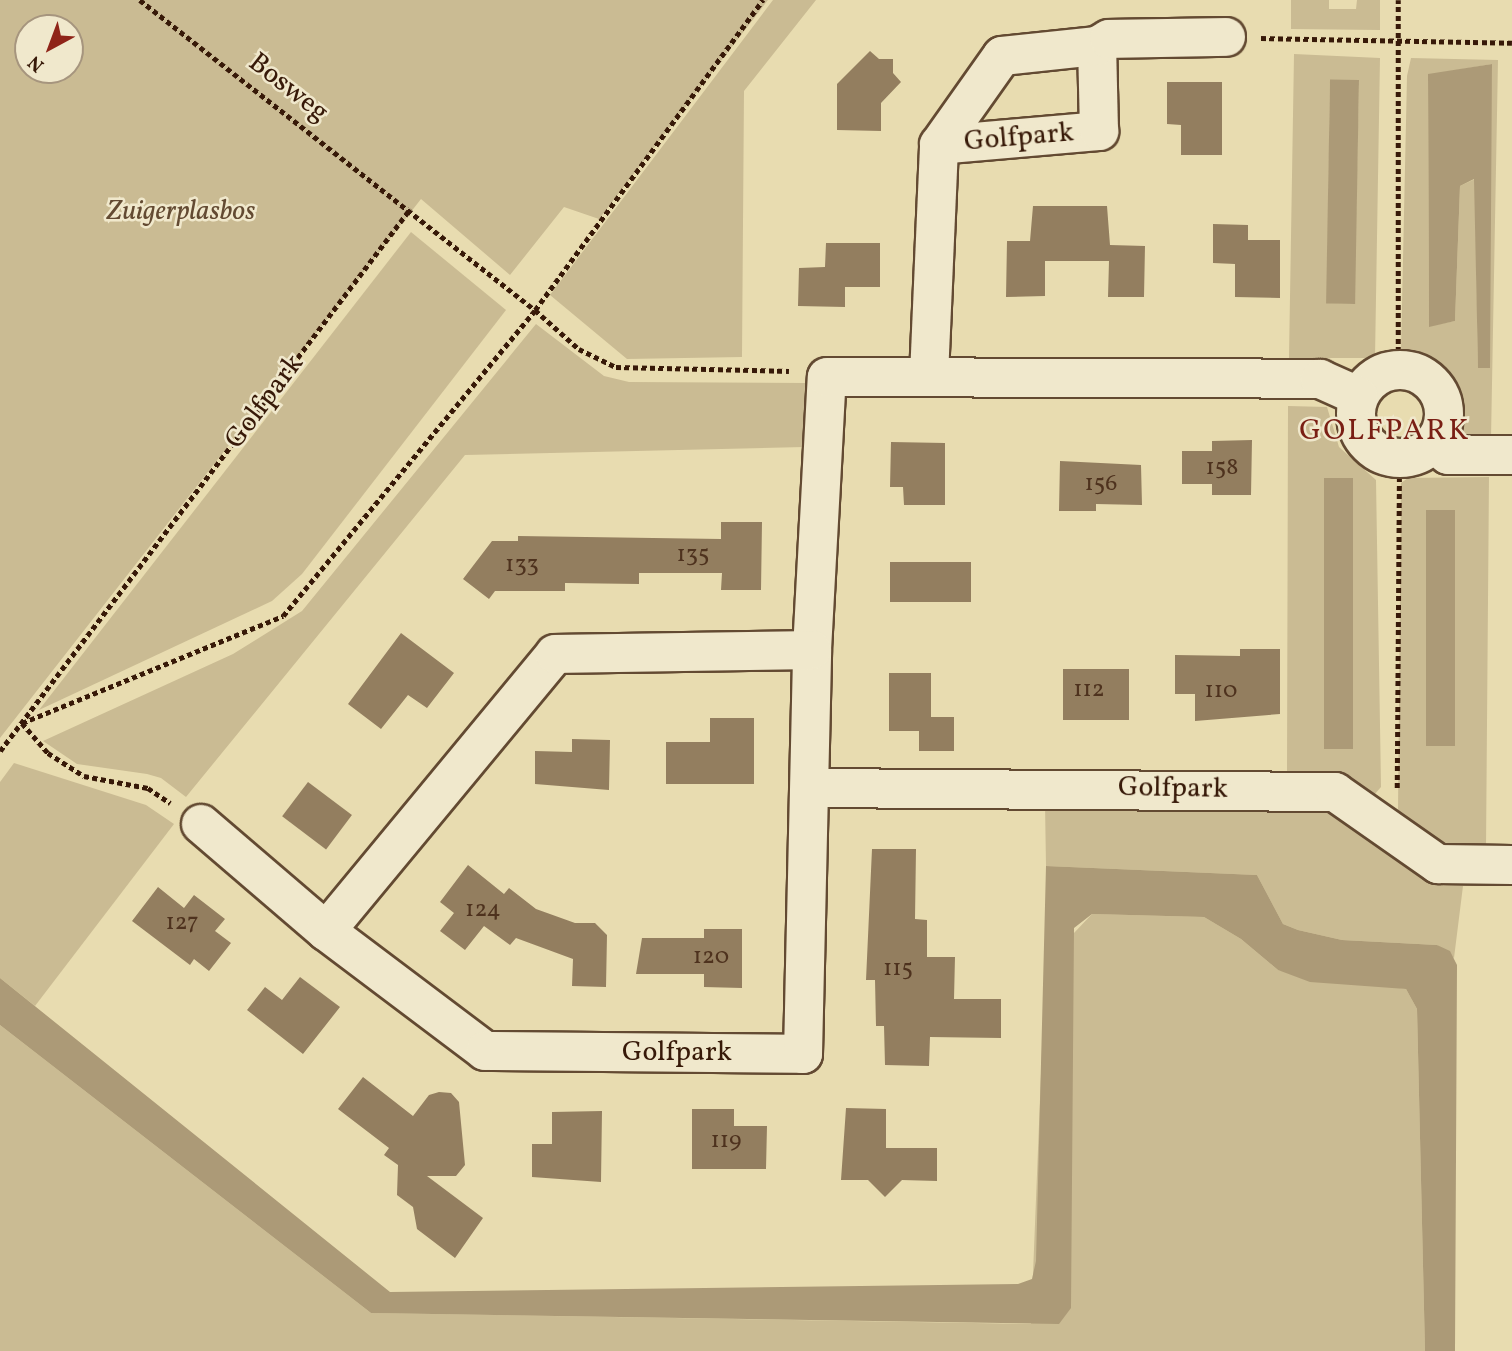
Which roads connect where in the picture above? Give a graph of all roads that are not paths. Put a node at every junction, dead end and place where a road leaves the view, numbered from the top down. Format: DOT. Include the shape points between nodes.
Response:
graph roads {
  1 [pos="1226,37"];
  2 [pos="1097,46"];
  3 [pos="939,145"];
  4 [pos="929,376"];
  5 [pos="1358,396"];
  6 [pos="1435,443"];
  7 [pos="1512,456"];
  8 [pos="812,650"];
  9 [pos="812,788"];
  10 [pos="201,824"];
  11 [pos="1512,865"];
  12 [pos="326,932"];
  1 -- 2 [label="street, Golfpark" via="1110,39"];
  2 -- 3 [label="street, Golfpark" via="1002,56"];
  2 -- 3 [label="street, Golfpark" via="1099,131"];
  3 -- 4 [label="street, Golfpark"];
  4 -- 5 [label="street" via="1320,379"];
  4 -- 8 [label="street, Golfpark" via="827,377"];
  5 -- 6 [label="street" via="1356,425 1372,450 1399,460 1419,456"];
  5 -- 6 [label="street" via="1375,377 1398,369 1423,375 1441,394 1446,419"];
  6 -- 7 [label="street" via="1448,454"];
  8 -- 9 [label="street, Golfpark"];
  8 -- 12 [label="street" via="555,654"];
  9 -- 11 [label="street, Golfpark" via="1335,792 1438,864"];
  9 -- 12 [label="street, Golfpark" via="803,1054 485,1051"];
  10 -- 12 [label="street, Golfpark"];
}
